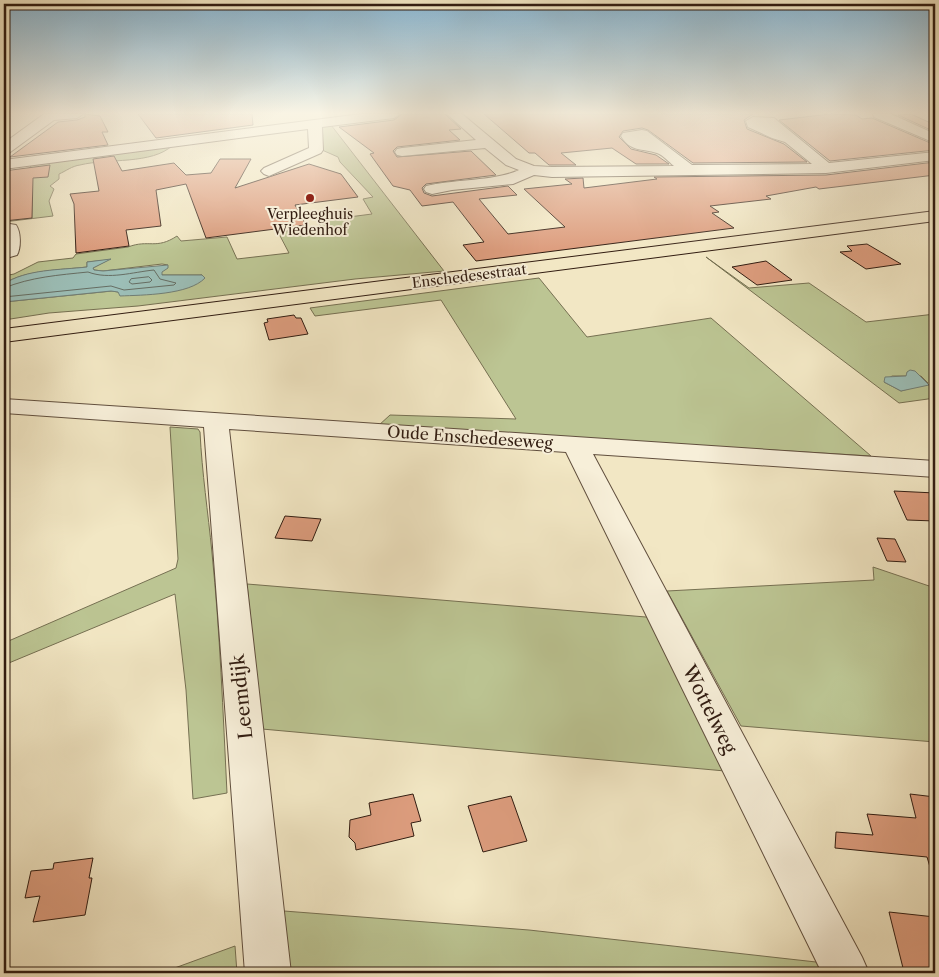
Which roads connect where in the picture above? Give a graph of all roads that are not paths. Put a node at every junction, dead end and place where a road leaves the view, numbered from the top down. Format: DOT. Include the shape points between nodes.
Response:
graph roads {
  1 [pos="45,160"];
  2 [pos="295,160"];
  3 [pos="508,160"];
  4 [pos="676,160"];
  5 [pos="815,160"];
  6 [pos="902,160"];
  7 [pos="4,165"];
  8 [pos="826,168"];
  9 [pos="532,170"];
  10 [pos="690,170"];
  11 [pos="269,171"];
  12 [pos="432,189"];
  13 [pos="935,216"];
  14 [pos="10,229"];
  15 [pos="10,251"];
  16 [pos="4,336"];
  17 [pos="4,406"];
  18 [pos="216,420"];
  19 [pos="575,444"];
  20 [pos="935,469"];
  21 [pos="268,973"];
  22 [pos="846,973"];
  1 -- 7 [label="street"];
  2 -- 11 [label="street"];
  3 -- 9 [label="street"];
  4 -- 10 [label="street"];
  5 -- 8 [label="street"];
  6 -- 8 [label="street"];
  8 -- 10 [label="street"];
  9 -- 10 [label="street" via="575,173"];
  9 -- 12 [label="street" via="512,179"];
  13 -- 16 [label="main road, Enschedesestraat"];
  14 -- 15 [label="street"];
  17 -- 18 [label="street, Oude Enschedeseweg"];
  18 -- 19 [label="street, Oude Enschedeseweg"];
  18 -- 21 [label="street, Leemdijk"];
  19 -- 20 [label="street, Oude Enschedeseweg"];
  19 -- 22 [label="street, Wottelweg"];
}
